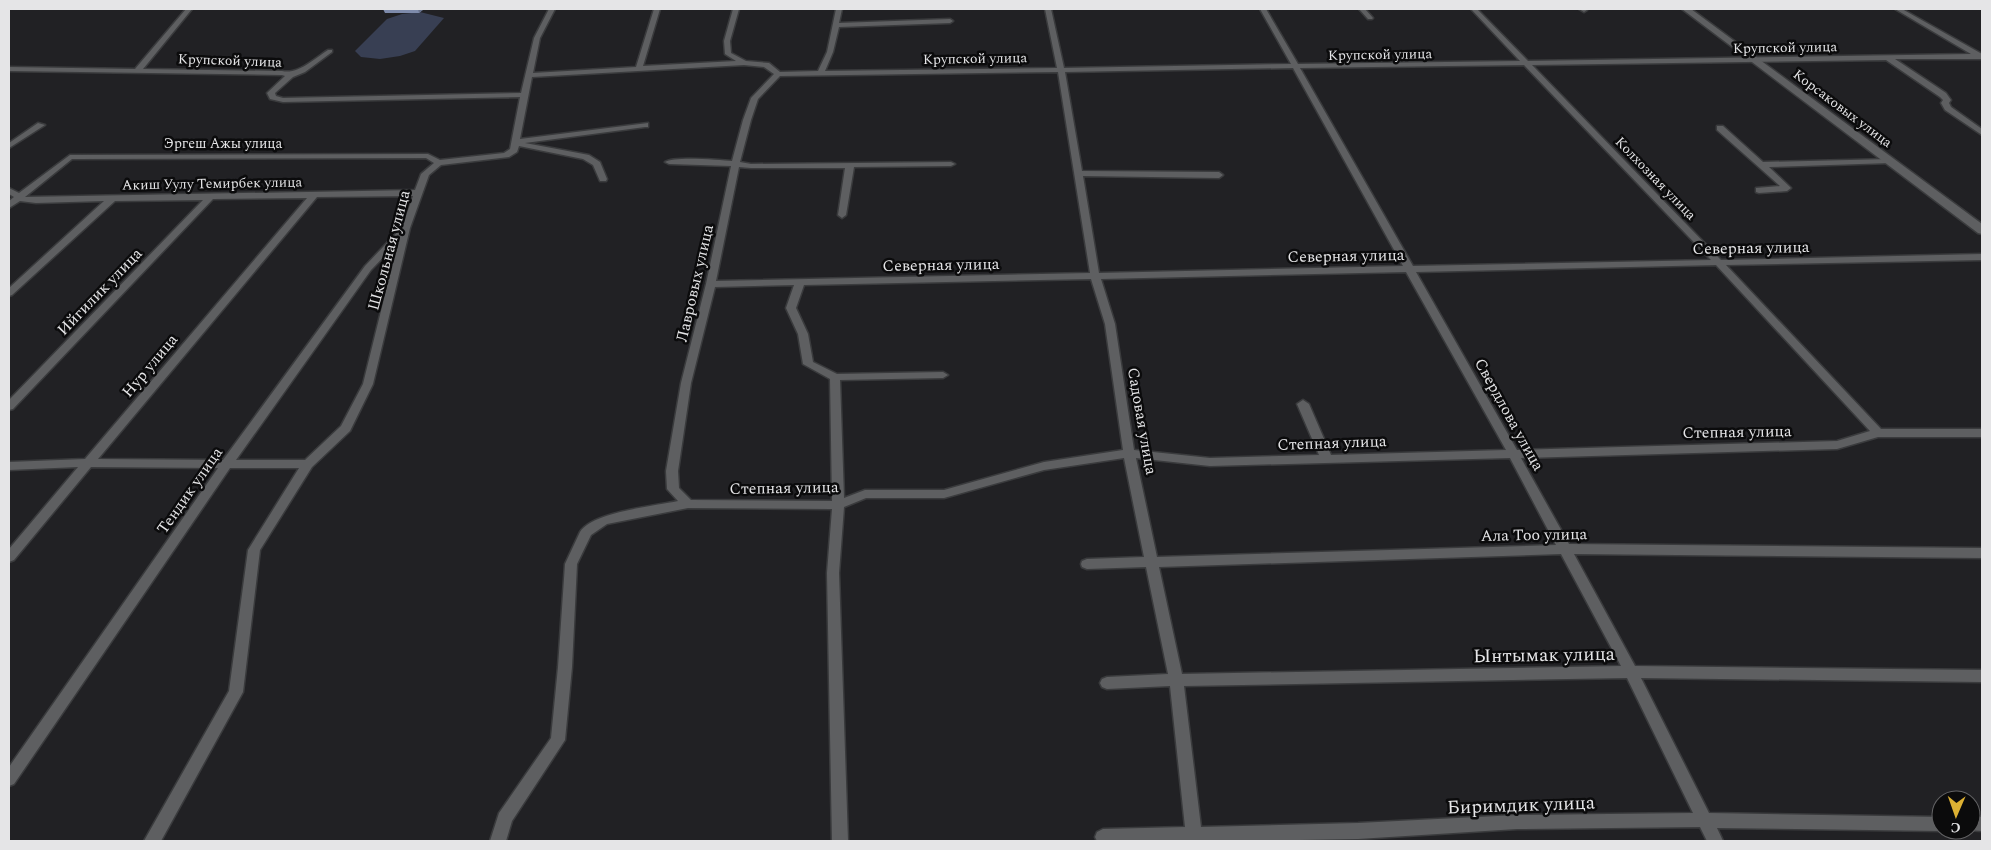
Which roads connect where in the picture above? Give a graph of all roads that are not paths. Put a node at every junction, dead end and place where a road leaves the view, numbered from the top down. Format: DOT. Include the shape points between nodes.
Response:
graph roads {
  1 [pos="189,9"];
  2 [pos="552,9"];
  3 [pos="657,9"];
  4 [pos="736,9"];
  5 [pos="839,9"];
  6 [pos="1048,9"];
  7 [pos="1263,9"];
  8 [pos="1362,9"];
  9 [pos="1474,9"];
  10 [pos="1686,9"];
  11 [pos="1898,9"];
  12 [pos="1370,18"];
  13 [pos="950,21"];
  14 [pos="835,25"];
  15 [pos="330,51"];
  16 [pos="1982,57"];
  17 [pos="1888,58"];
  18 [pos="1753,60"];
  19 [pos="744,63"];
  20 [pos="1528,63"];
  21 [pos="639,68"];
  22 [pos="1296,68"];
  23 [pos="9,69"];
  24 [pos="1060,69"];
  25 [pos="138,70"];
  26 [pos="821,73"];
  27 [pos="778,74"];
  28 [pos="290,75"];
  29 [pos="528,75"];
  30 [pos="524,95"];
  31 [pos="41,125"];
  32 [pos="645,126"];
  33 [pos="1720,128"];
  34 [pos="1982,134"];
  35 [pos="515,143"];
  36 [pos="9,146"];
  37 [pos="1890,161"];
  38 [pos="669,162"];
  39 [pos="438,163"];
  40 [pos="736,163"];
  41 [pos="951,164"];
  42 [pos="850,165"];
  43 [pos="1762,165"];
  44 [pos="1077,173"];
  45 [pos="1219,175"];
  46 [pos="602,179"];
  47 [pos="1759,190"];
  48 [pos="9,191"];
  49 [pos="418,193"];
  50 [pos="314,195"];
  51 [pos="19,197"];
  52 [pos="210,197"];
  53 [pos="112,199"];
  54 [pos="9,205"];
  55 [pos="842,215"];
  56 [pos="406,228"];
  57 [pos="1982,230"];
  58 [pos="1982,256"];
  59 [pos="1718,262"];
  60 [pos="1410,269"];
  61 [pos="1095,276"];
  62 [pos="800,282"];
  63 [pos="711,284"];
  64 [pos="9,293"];
  65 [pos="943,375"];
  66 [pos="835,377"];
  67 [pos="1302,404"];
  68 [pos="9,406"];
  69 [pos="1878,433"];
  70 [pos="1982,433"];
  71 [pos="1129,453"];
  72 [pos="1513,453"];
  73 [pos="1327,458"];
  74 [pos="87,463"];
  75 [pos="227,463"];
  76 [pos="308,464"];
  77 [pos="9,466"];
  78 [pos="688,504"];
  79 [pos="838,505"];
  80 [pos="1565,549"];
  81 [pos="1982,553"];
  82 [pos="9,557"];
  83 [pos="1152,560"];
  84 [pos="1087,564"];
  85 [pos="1631,672"];
  86 [pos="1982,676"];
  87 [pos="1176,680"];
  88 [pos="1107,683"];
  89 [pos="9,779"];
  90 [pos="1704,820"];
  91 [pos="1931,824"];
  92 [pos="1103,837"];
  93 [pos="1194,837"];
  94 [pos="152,841"];
  95 [pos="498,841"];
  96 [pos="840,841"];
  97 [pos="1715,841"];
  1 -- 25 [label="street"];
  2 -- 29 [label="street" via="537,38"];
  3 -- 21 [label="street"];
  4 -- 19 [label="street" via="726,41 728,54"];
  5 -- 14 [label="street"];
  6 -- 24 [label="street, Садовая улица"];
  7 -- 22 [label="street, Свердлова улица"];
  8 -- 12 [label="street"];
  9 -- 20 [label="street, Колхозная улица"];
  10 -- 18 [label="street, Корсаковых улица"];
  11 -- 16 [label="street"];
  13 -- 14 [label="street"];
  14 -- 26 [label="street" via="830,52"];
  15 -- 28 [label="street"];
  16 -- 17 [label="street, Крупской улица"];
  17 -- 18 [label="street, Крупской улица"];
  17 -- 34 [label="street" via="1943,94 1948,108"];
  18 -- 20 [label="street, Крупской улица"];
  18 -- 37 [label="street, Корсаковых улица"];
  19 -- 21 [label="street"];
  19 -- 27 [label="street" via="766,65"];
  20 -- 22 [label="street, Крупской улица"];
  20 -- 59 [label="street, Колхозная улица"];
  21 -- 29 [label="street"];
  22 -- 24 [label="street, Крупской улица"];
  22 -- 60 [label="street, Свердлова улица"];
  23 -- 25 [label="street, Крупской улица"];
  24 -- 26 [label="street, Крупской улица"];
  24 -- 44 [label="street, Садовая улица"];
  25 -- 28 [label="street, Крупской улица"];
  26 -- 27 [label="street, Крупской улица"];
  27 -- 40 [label="street, Лавровых улица" via="755,98"];
  28 -- 30 [label="street, Крупской улица" via="271,93 273,97 301,100"];
  29 -- 30 [label="street"];
  30 -- 35 [label="street"];
  31 -- 36 [label="street"];
  32 -- 35 [label="street"];
  33 -- 43 [label="street"];
  35 -- 39 [label="street" via="514,150 506,155"];
  35 -- 46 [label="street" via="586,158 597,164"];
  37 -- 43 [label="street"];
  37 -- 57 [label="street, Корсаковых улица"];
  38 -- 40 [label="street"];
  39 -- 49 [label="street, Школьная улица" via="425,174"];
  39 -- 51 [label="street, Эргеш Ажы улица" via="428,156 70,157"];
  40 -- 42 [label="street" via="750,166"];
  40 -- 63 [label="street, Лавровых улица"];
  41 -- 42 [label="street"];
  42 -- 55 [label="street"];
  43 -- 47 [label="street" via="1787,188"];
  44 -- 45 [label="street"];
  44 -- 61 [label="street, Садовая улица"];
  48 -- 51 [label="street, Акиш Уулу Темирбек улица"];
  49 -- 50 [label="street, Акиш Уулу Темирбек улица"];
  49 -- 56 [label="street, Школьная улица"];
  50 -- 52 [label="street, Акиш Уулу Темирбек улица"];
  50 -- 74 [label="street, Нур улица"];
  51 -- 53 [label="street, Акиш Уулу Темирбек улица" via="22,200"];
  51 -- 54 [label="street, Эргеш Ажы улица"];
  52 -- 53 [label="street, Акиш Уулу Темирбек улица"];
  52 -- 68 [label="street, Ийгилик улица"];
  53 -- 64 [label="street"];
  56 -- 75 [label="street, Тендик улица" via="368,268"];
  56 -- 76 [label="street, Школьная улица" via="368,384 346,428"];
  58 -- 59 [label="street, Северная улица"];
  59 -- 60 [label="street, Северная улица"];
  59 -- 69 [label="street, Колхозная улица"];
  60 -- 61 [label="street, Северная улица"];
  60 -- 72 [label="street, Свердлова улица"];
  61 -- 62 [label="street, Северная улица"];
  61 -- 71 [label="street, Садовая улица" via="1110,324"];
  62 -- 63 [label="street, Северная улица"];
  62 -- 66 [label="street" via="791,308 803,334 808,364"];
  63 -- 78 [label="street, Лавровых улица" via="686,383 672,471 673,489"];
  65 -- 66 [label="street"];
  66 -- 79 [label="street"];
  67 -- 73 [label="street"];
  69 -- 70 [label="street, Степная улица"];
  69 -- 72 [label="street, Степная улица" via="1837,445"];
  71 -- 73 [label="street, Степная улица" via="1210,462"];
  71 -- 79 [label="street, Степная улица" via="1044,466 944,494 865,494"];
  71 -- 83 [label="street, Садовая улица"];
  72 -- 73 [label="street, Степная улица"];
  72 -- 80 [label="street, Свердлова улица"];
  74 -- 75 [label="street"];
  74 -- 77 [label="street"];
  74 -- 82 [label="street, Нур улица"];
  75 -- 76 [label="street"];
  75 -- 89 [label="street, Тендик улица"];
  76 -- 94 [label="street, Школьная улица" via="254,550 236,692"];
  78 -- 79 [label="street, Степная улица"];
  78 -- 95 [label="street, Степная улица" via="604,520 586,532 571,564 558,740 505,818"];
  79 -- 96 [label="street" via="833,572"];
  80 -- 81 [label="street, Ала Тоо улица"];
  80 -- 83 [label="street, Ала Тоо улица"];
  80 -- 85 [label="street, Свердлова улица"];
  83 -- 84 [label="street, Ала Тоо улица"];
  83 -- 87 [label="street, Садовая улица"];
  85 -- 86 [label="street, Ынтымак улица"];
  85 -- 87 [label="street, Ынтымак улица"];
  85 -- 90 [label="street, Свердлова улица"];
  87 -- 88 [label="street, Ынтымак улица"];
  87 -- 93 [label="street, Садовая улица"];
  90 -- 91 [label="street, Биримдик улица"];
  90 -- 93 [label="street, Биримдик улица" via="1517,822"];
  90 -- 97 [label="street, Свердлова улица"];
  92 -- 93 [label="street, Биримдик улица"];
}
